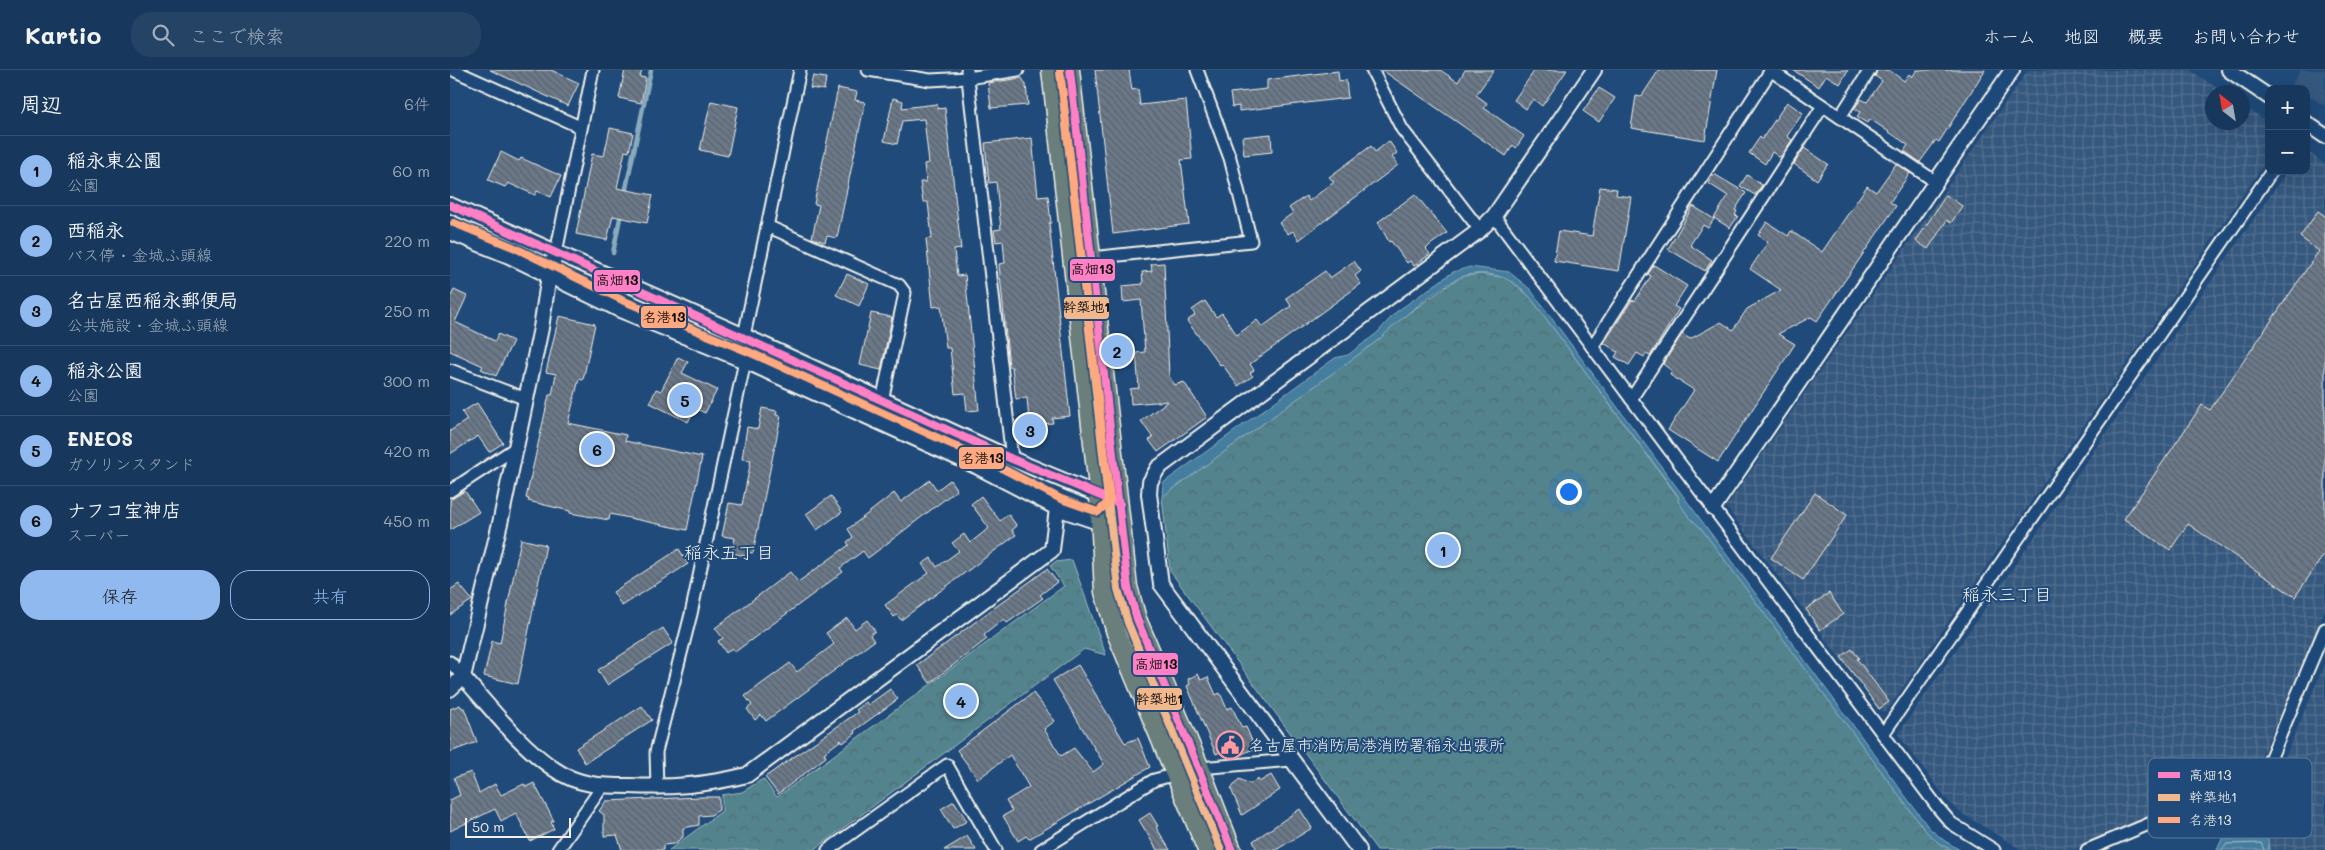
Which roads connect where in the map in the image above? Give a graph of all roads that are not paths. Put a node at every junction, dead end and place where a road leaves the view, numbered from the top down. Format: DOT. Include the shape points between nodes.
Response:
graph roads {
  1 [pos="453,70"];
  2 [pos="593,70"];
  3 [pos="800,70"];
  4 [pos="868,70"];
  5 [pos="1018,70"];
  6 [pos="1051,70"];
  7 [pos="1070,70"];
  8 [pos="1197,70"];
  9 [pos="1372,70"];
  10 [pos="1594,70"];
  11 [pos="1770,70"];
  12 [pos="1870,70"];
  13 [pos="2012,70"];
  14 [pos="2229,70"];
  15 [pos="968,74"];
  16 [pos="2265,94"];
  17 [pos="1823,106"];
  18 [pos="1840,117"];
  19 [pos="2310,126"];
  20 [pos="580,127"];
  21 [pos="2325,136"];
  22 [pos="2269,175"];
  23 [pos="1936,182"];
  24 [pos="450,205"];
  25 [pos="1494,216"];
  26 [pos="767,226"];
  27 [pos="1480,230"];
  28 [pos="450,232"];
  29 [pos="556,253"];
  30 [pos="1091,258"];
  31 [pos="549,276"];
  32 [pos="744,336"];
  33 [pos="1592,347"];
  34 [pos="745,361"];
  35 [pos="451,371"];
  36 [pos="1632,399"];
  37 [pos="526,400"];
  38 [pos="882,401"];
  39 [pos="517,447"];
  40 [pos="1012,459"];
  41 [pos="450,491"];
  42 [pos="1100,496"];
  43 [pos="1120,504"];
  44 [pos="1057,508"];
  45 [pos="1713,508"];
  46 [pos="1101,524"];
  47 [pos="2325,630"];
  48 [pos="450,662"];
  49 [pos="463,677"];
  50 [pos="450,689"];
  51 [pos="1883,734"];
  52 [pos="2271,758"];
  53 [pos="1292,760"];
  54 [pos="1200,768"];
  55 [pos="1175,774"];
  56 [pos="602,787"];
  57 [pos="657,788"];
  58 [pos="2148,824"];
  59 [pos="558,850"];
  60 [pos="828,850"];
  61 [pos="996,850"];
  62 [pos="1041,850"];
  63 [pos="1207,850"];
  64 [pos="1232,850"];
  65 [pos="1359,850"];
  66 [pos="1994,850"];
  67 [pos="2087,850"];
  1 -- 20 [label="street"];
  2 -- 20 [label="street"];
  3 -- 26 [label="street"];
  4 -- 15 [label="street" via="930,80"];
  5 -- 15 [label="street"];
  6 -- 42 [label="main road"];
  7 -- 30 [label="main road"];
  8 -- 30 [label="street" via="1230,158 1251,241"];
  9 -- 27 [label="street" via="1402,129"];
  10 -- 25 [label="street"];
  11 -- 17 [label="street"];
  11 -- 33 [label="street"];
  12 -- 18 [label="street"];
  13 -- 23 [label="street"];
  14 -- 16 [label="street"];
  15 -- 40 [label="street"];
  17 -- 18 [label="street"];
  17 -- 36 [label="street"];
  18 -- 23 [label="street"];
  19 -- 21 [label="street"];
  20 -- 29 [label="street"];
  22 -- 51 [label="street"];
  23 -- 45 [label="street"];
  24 -- 29 [label="street"];
  25 -- 27 [label="street"];
  25 -- 33 [label="street"];
  26 -- 32 [label="street"];
  26 -- 38 [label="street" via="899,286 905,293"];
  27 -- 53 [label="street" via="1158,468 1150,482 1148,494 1160,584"];
  28 -- 31 [label="street"];
  29 -- 31 [label="street"];
  29 -- 32 [label="street"];
  30 -- 43 [label="main road"];
  31 -- 34 [label="street" via="620,310"];
  31 -- 37 [label="street"];
  32 -- 38 [label="street"];
  33 -- 36 [label="street"];
  34 -- 44 [label="street" via="978,467"];
  34 -- 57 [label="street" via="691,614 656,752"];
  35 -- 37 [label="street"];
  36 -- 45 [label="street"];
  37 -- 39 [label="street"];
  38 -- 40 [label="street"];
  39 -- 41 [label="street"];
  39 -- 49 [label="street"];
  40 -- 42 [label="street"];
  42 -- 43 [label="street"];
  42 -- 46 [label="main road"];
  43 -- 46 [label="street"];
  43 -- 54 [label="main road" via="1128,587 1137,619"];
  44 -- 46 [label="street"];
  44 -- 57 [label="street" via="1052,550 747,775"];
  45 -- 51 [label="street"];
  46 -- 55 [label="main road" via="1104,592 1116,633"];
  47 -- 52 [label="street"];
  48 -- 49 [label="street"];
  49 -- 50 [label="street"];
  49 -- 56 [label="street" via="512,732 548,765 578,781"];
  51 -- 66 [label="street" via="1951,824"];
  53 -- 54 [label="street"];
  53 -- 65 [label="street"];
  54 -- 55 [label="street"];
  54 -- 64 [label="main road"];
  55 -- 62 [label="street" via="1154,780"];
  55 -- 63 [label="main road"];
  56 -- 57 [label="street"];
  56 -- 59 [label="street"];
  58 -- 67 [label="street"];
  60 -- 61 [label="street" via="947,765"];
}
